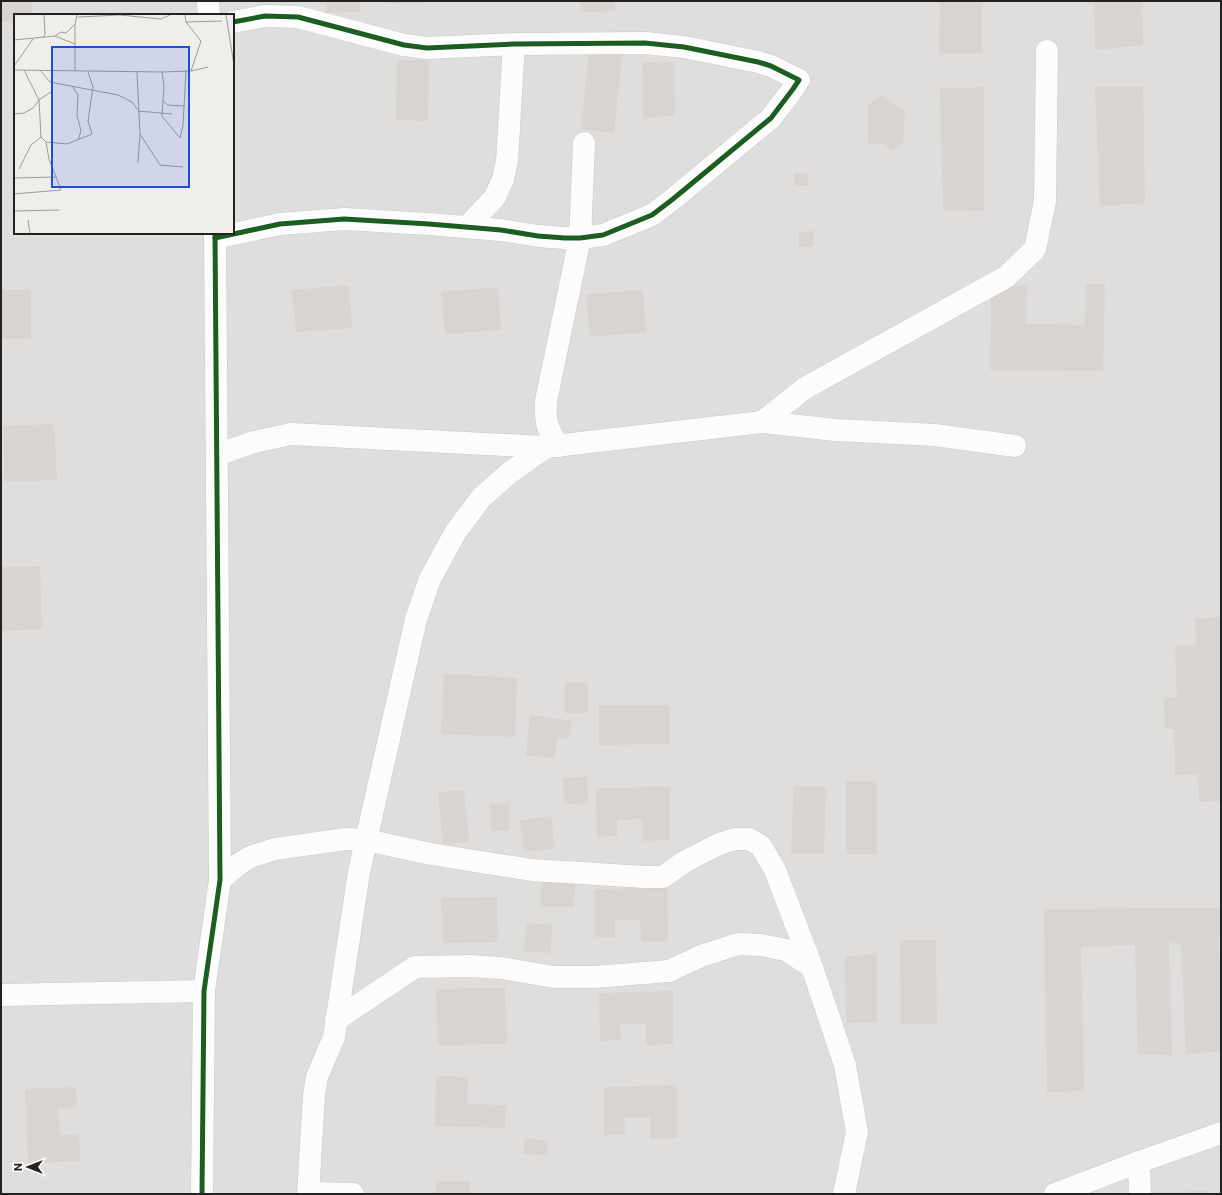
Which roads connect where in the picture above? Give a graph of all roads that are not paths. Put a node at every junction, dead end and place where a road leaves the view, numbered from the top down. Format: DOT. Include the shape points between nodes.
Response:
graph roads {
  1 [pos="208,1"];
  2 [pos="208,14"];
  3 [pos="234,22"];
  4 [pos="514,44"];
  5 [pos="1047,51"];
  6 [pos="584,143"];
  7 [pos="467,227"];
  8 [pos="234,232"];
  9 [pos="215,235"];
  10 [pos="580,238"];
  11 [pos="762,422"];
  12 [pos="1015,446"];
  13 [pos="552,447"];
  14 [pos="217,455"];
  15 [pos="366,840"];
  16 [pos="220,880"];
  17 [pos="812,967"];
  18 [pos="204,991"];
  19 [pos="1,995"];
  20 [pos="336,1020"];
  21 [pos="1221,1133"];
  22 [pos="1139,1162"];
  23 [pos="202,1194"];
  24 [pos="308,1194"];
  25 [pos="353,1194"];
  26 [pos="844,1194"];
  27 [pos="1055,1194"];
  28 [pos="1140,1194"];
  1 -- 2 [label="street"];
  3 -- 4 [label="street" via="265,16 298,17 404,45 427,48"];
  4 -- 7 [label="street" via="507,161 503,179 496,197"];
  4 -- 10 [label="street" via="645,43 684,47 758,62 799,80 770,118 652,215 603,235"];
  5 -- 11 [label="street" via="1045,201 1035,250 1006,278 805,388"];
  6 -- 10 [label="street"];
  7 -- 8 [label="street" via="344,219 280,224"];
  7 -- 10 [label="street" via="538,236"];
  9 -- 14 [label="street"];
  10 -- 13 [label="street" via="546,402 545,419"];
  11 -- 12 [label="street" via="836,430 935,435"];
  11 -- 13 [label="street"];
  13 -- 14 [label="street" via="291,434 254,442"];
  13 -- 15 [label="street" via="508,474 481,498 456,533 430,579 416,619"];
  14 -- 16 [label="street"];
  15 -- 16 [label="street" via="346,839 275,849 250,857"];
  15 -- 17 [label="street" via="431,854 532,870 663,877 684,862 719,844 735,839 749,839 761,846 775,870"];
  15 -- 20 [label="street"];
  16 -- 18 [label="street"];
  17 -- 20 [label="street" via="786,950 738,944 701,956 669,971 594,977 554,977 471,966 415,967"];
  17 -- 26 [label="street" via="846,1065 856,1132"];
  18 -- 19 [label="street"];
  18 -- 23 [label="street"];
  20 -- 24 [label="street" via="334,1037 317,1077 314,1094"];
  21 -- 22 [label="street"];
  22 -- 27 [label="street"];
  22 -- 28 [label="street"];
  24 -- 25 [label="street"];
}
